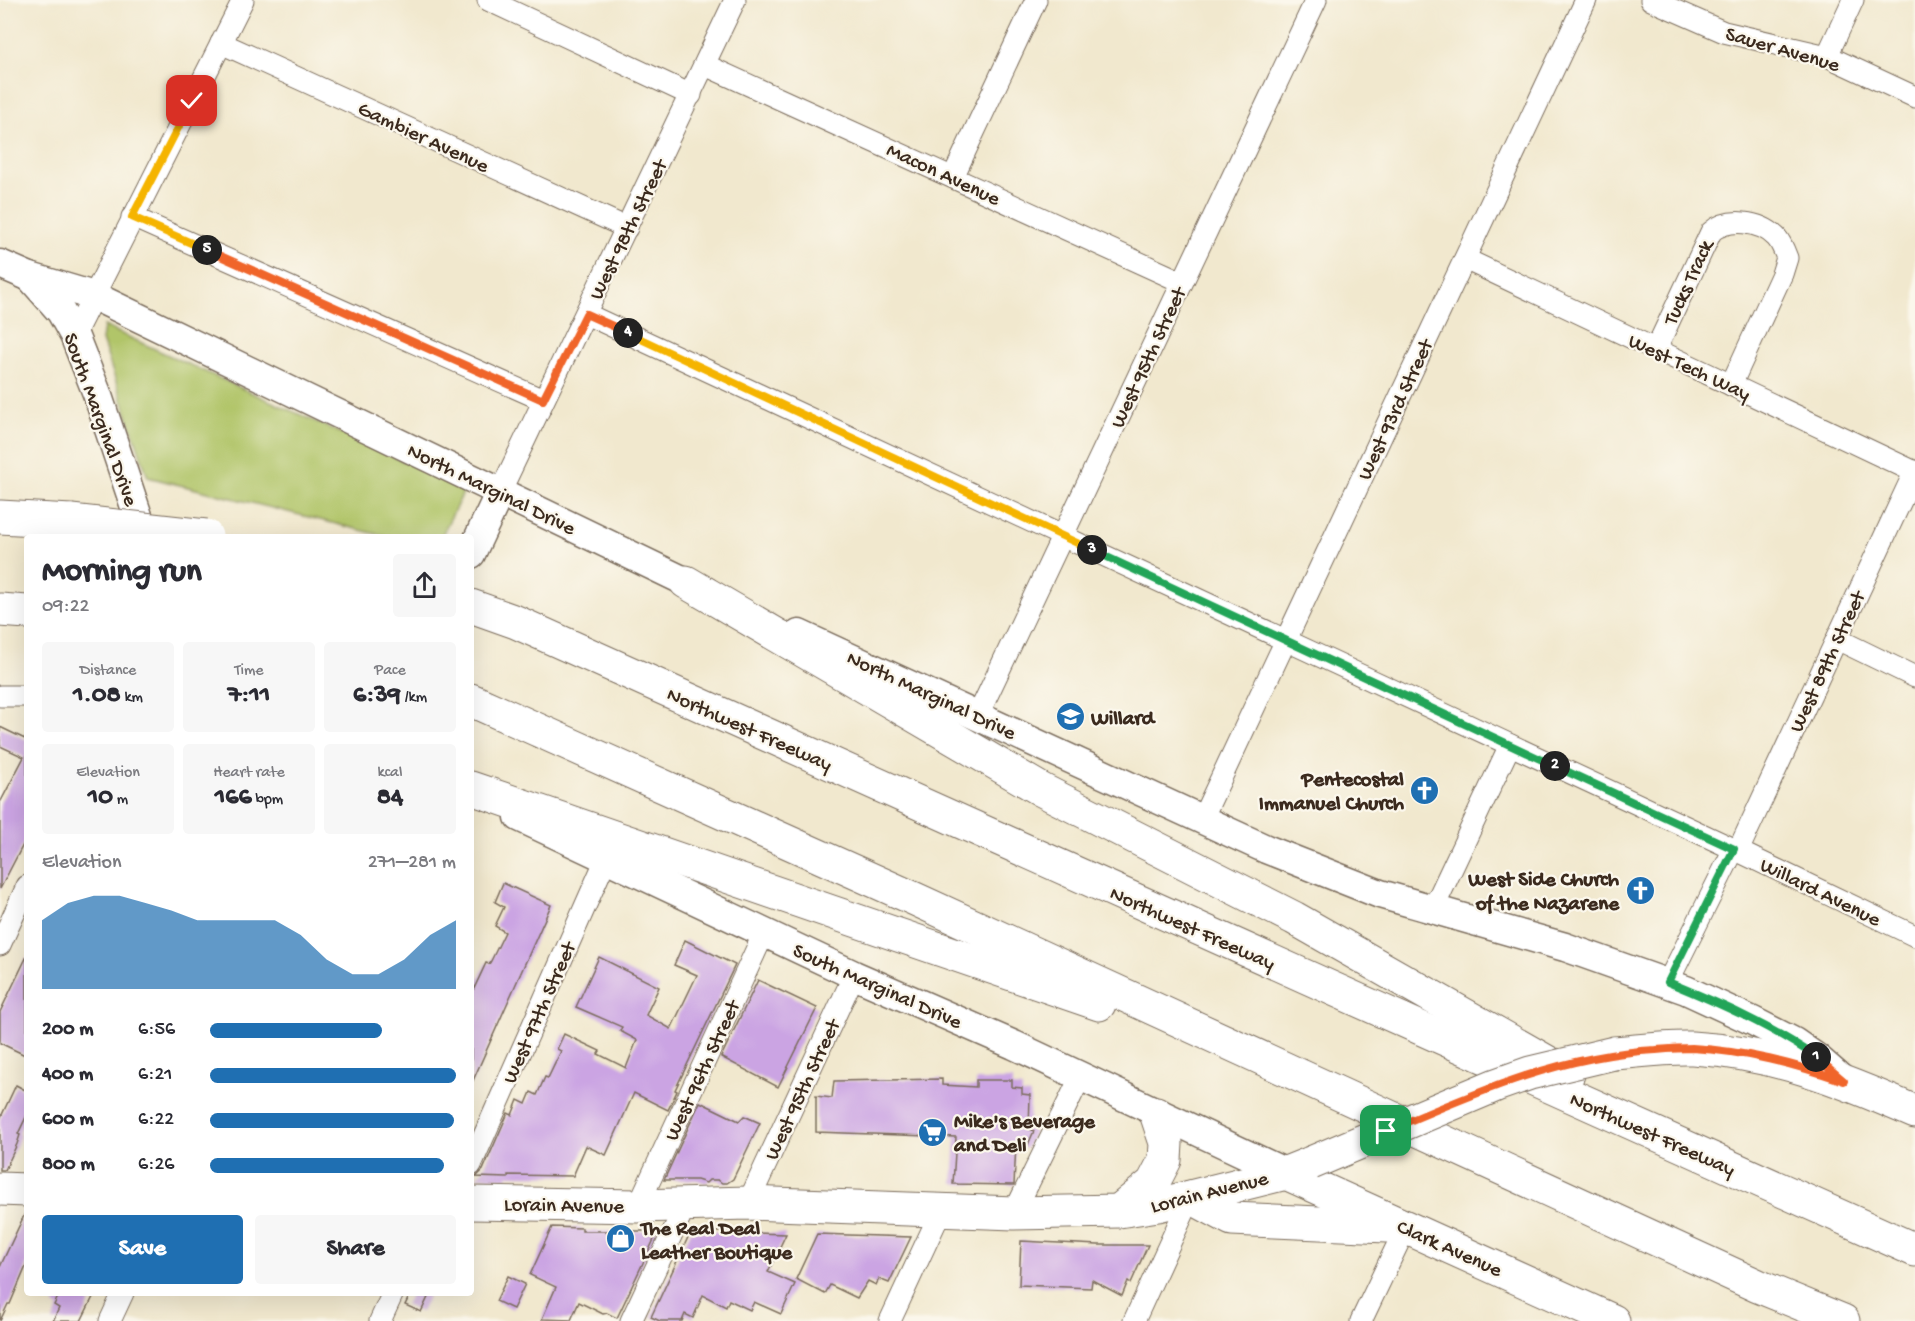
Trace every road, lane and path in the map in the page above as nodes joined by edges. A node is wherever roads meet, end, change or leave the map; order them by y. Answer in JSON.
{"nodes":[{"id":1,"x":243,"y":0,"type":"edge"},
{"id":2,"x":488,"y":0,"type":"edge"},
{"id":3,"x":735,"y":0,"type":"edge"},
{"id":4,"x":1036,"y":0,"type":"edge"},
{"id":5,"x":1316,"y":0,"type":"edge"},
{"id":6,"x":1586,"y":0,"type":"edge"},
{"id":7,"x":1651,"y":0,"type":"edge"},
{"id":8,"x":1853,"y":0,"type":"edge"},
{"id":9,"x":221,"y":43,"type":"junction"},
{"id":10,"x":1827,"y":56,"type":"junction"},
{"id":11,"x":705,"y":65,"type":"junction"},
{"id":12,"x":691,"y":94,"type":"junction"},
{"id":13,"x":1915,"y":97,"type":"edge"},
{"id":14,"x":953,"y":177,"type":"junction"},
{"id":15,"x":132,"y":217,"type":"junction"},
{"id":16,"x":627,"y":228,"type":"junction"},
{"id":17,"x":1465,"y":259,"type":"junction"},
{"id":18,"x":0,"y":264,"type":"edge"},
{"id":19,"x":30,"y":277,"type":"junction"},
{"id":20,"x":1182,"y":282,"type":"junction"},
{"id":21,"x":94,"y":296,"type":"junction"},
{"id":22,"x":586,"y":314,"type":"junction"},
{"id":23,"x":74,"y":335,"type":"junction"},
{"id":24,"x":1656,"y":350,"type":"junction"},
{"id":25,"x":1731,"y":385,"type":"junction"},
{"id":26,"x":543,"y":400,"type":"junction"},
{"id":27,"x":1915,"y":472,"type":"edge"},
{"id":28,"x":500,"y":492,"type":"junction"},
{"id":29,"x":0,"y":517,"type":"edge"},
{"id":30,"x":144,"y":534,"type":"edge"},
{"id":31,"x":182,"y":534,"type":"edge"},
{"id":32,"x":1062,"y":536,"type":"junction"},
{"id":33,"x":474,"y":548,"type":"edge"},
{"id":34,"x":686,"y":582,"type":"junction"},
{"id":35,"x":474,"y":607,"type":"edge"},
{"id":36,"x":0,"y":610,"type":"edge"},
{"id":37,"x":24,"y":612,"type":"edge"},
{"id":38,"x":1837,"y":639,"type":"junction"},
{"id":39,"x":1286,"y":640,"type":"junction"},
{"id":40,"x":1915,"y":677,"type":"edge"},
{"id":41,"x":0,"y":696,"type":"edge"},
{"id":42,"x":24,"y":696,"type":"edge"},
{"id":43,"x":474,"y":701,"type":"edge"},
{"id":44,"x":978,"y":715,"type":"junction"},
{"id":45,"x":1510,"y":744,"type":"junction"},
{"id":46,"x":474,"y":789,"type":"edge"},
{"id":47,"x":474,"y":795,"type":"edge"},
{"id":48,"x":1202,"y":819,"type":"junction"},
{"id":49,"x":1736,"y":850,"type":"junction"},
{"id":50,"x":606,"y":859,"type":"junction"},
{"id":51,"x":24,"y":893,"type":"edge"},
{"id":52,"x":1433,"y":909,"type":"junction"},
{"id":53,"x":764,"y":933,"type":"junction"},
{"id":54,"x":1915,"y":936,"type":"edge"},
{"id":55,"x":0,"y":945,"type":"edge"},
{"id":56,"x":854,"y":975,"type":"junction"},
{"id":57,"x":1668,"y":982,"type":"junction"},
{"id":58,"x":1273,"y":1064,"type":"junction"},
{"id":59,"x":1081,"y":1076,"type":"junction"},
{"id":60,"x":1844,"y":1081,"type":"junction"},
{"id":61,"x":1915,"y":1112,"type":"edge"},
{"id":62,"x":1156,"y":1113,"type":"junction"},
{"id":63,"x":474,"y":1158,"type":"edge"},
{"id":64,"x":1298,"y":1168,"type":"junction"},
{"id":65,"x":1733,"y":1169,"type":"junction"},
{"id":66,"x":0,"y":1189,"type":"edge"},
{"id":67,"x":24,"y":1190,"type":"edge"},
{"id":68,"x":1191,"y":1197,"type":"junction"},
{"id":69,"x":474,"y":1203,"type":"edge"},
{"id":70,"x":748,"y":1203,"type":"junction"},
{"id":71,"x":686,"y":1204,"type":"junction"},
{"id":72,"x":638,"y":1206,"type":"junction"},
{"id":73,"x":941,"y":1211,"type":"junction"},
{"id":74,"x":1119,"y":1211,"type":"junction"},
{"id":75,"x":1014,"y":1213,"type":"junction"},
{"id":76,"x":1406,"y":1227,"type":"junction"},
{"id":77,"x":1915,"y":1250,"type":"edge"},
{"id":78,"x":122,"y":1296,"type":"edge"},
{"id":79,"x":392,"y":1296,"type":"edge"},
{"id":80,"x":1600,"y":1318,"type":"edge"},
{"id":81,"x":110,"y":1321,"type":"edge"},
{"id":82,"x":380,"y":1321,"type":"edge"},
{"id":83,"x":631,"y":1321,"type":"edge"},
{"id":84,"x":890,"y":1321,"type":"edge"},
{"id":85,"x":1134,"y":1321,"type":"edge"},
{"id":86,"x":1361,"y":1321,"type":"edge"},
{"id":87,"x":1843,"y":1321,"type":"edge"}],
"edges":[{"from":1,"to":9,"type":"street"},
{"from":2,"to":12,"type":"street"},
{"from":3,"to":11,"type":"street","name":"West 98th Street"},
{"from":4,"to":14,"type":"street"},
{"from":5,"to":20,"type":"street","name":"West 95th Street"},
{"from":6,"to":17,"type":"street","name":"West 93rd Street"},
{"from":7,"to":10,"type":"street","name":"Sauer Avenue"},
{"from":8,"to":10,"type":"street"},
{"from":9,"to":15,"type":"street"},
{"from":9,"to":16,"type":"street","name":"Gambier Avenue"},
{"from":10,"to":13,"type":"street","name":"Sauer Avenue"},
{"from":11,"to":12,"type":"street","name":"West 98th Street"},
{"from":11,"to":14,"type":"street","name":"Macon Avenue"},
{"from":12,"to":16,"type":"street","name":"West 98th Street"},
{"from":14,"to":20,"type":"street","name":"Macon Avenue"},
{"from":15,"to":21,"type":"street"},
{"from":15,"to":26,"type":"street"},
{"from":16,"to":22,"type":"street","name":"West 98th Street"},
{"from":17,"to":24,"type":"street","name":"West Tech Way"},
{"from":17,"to":39,"type":"street","name":"West 93rd Street"},
{"from":18,"to":19,"type":"street","name":"North Marginal Drive"},
{"from":19,"to":21,"type":"street","name":"North Marginal Drive"},
{"from":19,"to":23,"type":"street","name":"South Marginal Drive"},
{"from":20,"to":32,"type":"street","name":"West 95th Street"},
{"from":21,"to":23,"type":"street"},
{"from":21,"to":28,"type":"street","name":"North Marginal Drive"},
{"from":22,"to":26,"type":"street","name":"West 98th Street"},
{"from":22,"to":32,"type":"street","name":"Willard Avenue"},
{"from":23,"to":30,"type":"street","name":"South Marginal Drive"},
{"from":24,"to":25,"type":"street","name":"West Tech Way"},
{"from":24,"to":25,"type":"street","name":"Tucks Track"},
{"from":25,"to":27,"type":"street","name":"West Tech Way"},
{"from":26,"to":28,"type":"street","name":"West 98th Street"},
{"from":27,"to":38,"type":"street","name":"West 89th Street"},
{"from":28,"to":33,"type":"street","name":"West 98th Street"},
{"from":28,"to":34,"type":"street","name":"North Marginal Drive"},
{"from":29,"to":31,"type":"main road","bridge":true},
{"from":32,"to":39,"type":"street","name":"Willard Avenue"},
{"from":32,"to":44,"type":"street","name":"West 95th Street"},
{"from":34,"to":44,"type":"street","name":"North Marginal Drive"},
{"from":34,"to":65,"type":"main road"},
{"from":35,"to":65,"type":"main road","name":"Northwest Freeway"},
{"from":36,"to":37,"type":"main road"},
{"from":38,"to":40,"type":"street"},
{"from":38,"to":49,"type":"street","name":"West 89th Street"},
{"from":39,"to":45,"type":"street","name":"Willard Avenue"},
{"from":39,"to":48,"type":"street","name":"West 93rd Street"},
{"from":41,"to":42,"type":"street"},
{"from":43,"to":58,"type":"main road"},
{"from":44,"to":48,"type":"street","name":"North Marginal Drive"},
{"from":45,"to":49,"type":"street","name":"Willard Avenue"},
{"from":45,"to":52,"type":"street"},
{"from":46,"to":58,"type":"main road"},
{"from":47,"to":50,"type":"street","name":"South Marginal Drive"},
{"from":48,"to":52,"type":"street","name":"North Marginal Drive"},
{"from":49,"to":54,"type":"street","name":"Willard Avenue"},
{"from":49,"to":57,"type":"street","name":"West 89th Street"},
{"from":50,"to":53,"type":"street","name":"South Marginal Drive"},
{"from":50,"to":63,"type":"street","name":"West 97th Street"},
{"from":51,"to":55,"type":"street"},
{"from":52,"to":57,"type":"street","name":"North Marginal Drive"},
{"from":53,"to":56,"type":"street","name":"South Marginal Drive"},
{"from":53,"to":72,"type":"street","name":"West 96th Street"},
{"from":56,"to":59,"type":"street","name":"South Marginal Drive"},
{"from":56,"to":70,"type":"street","name":"West 95th Street"},
{"from":57,"to":60,"type":"street","name":"North Marginal Drive"},
{"from":58,"to":87,"type":"main road"},
{"from":59,"to":62,"type":"street","name":"South Marginal Drive"},
{"from":59,"to":75,"type":"street"},
{"from":60,"to":61,"type":"main road","name":"Lorain Avenue"},
{"from":60,"to":64,"type":"main road","name":"Lorain Avenue","bridge":true},
{"from":62,"to":64,"type":"street","name":"South Marginal Drive"},
{"from":62,"to":74,"type":"main road"},
{"from":64,"to":68,"type":"main road","name":"Lorain Avenue"},
{"from":64,"to":76,"type":"main road","name":"Clark Avenue"},
{"from":65,"to":77,"type":"main road","name":"Northwest Freeway"},
{"from":66,"to":67,"type":"main road"},
{"from":68,"to":74,"type":"main road","name":"Lorain Avenue"},
{"from":68,"to":76,"type":"main road"},
{"from":68,"to":85,"type":"street"},
{"from":69,"to":72,"type":"main road","name":"Lorain Avenue"},
{"from":70,"to":71,"type":"main road","name":"Lorain Avenue"},
{"from":70,"to":73,"type":"main road","name":"Lorain Avenue"},
{"from":71,"to":72,"type":"main road","name":"Lorain Avenue"},
{"from":71,"to":83,"type":"street"},
{"from":73,"to":75,"type":"main road","name":"Lorain Avenue"},
{"from":73,"to":84,"type":"street"},
{"from":74,"to":75,"type":"main road","name":"Lorain Avenue"},
{"from":76,"to":80,"type":"main road","name":"Clark Avenue"},
{"from":76,"to":86,"type":"street"},
{"from":78,"to":81,"type":"street"},
{"from":79,"to":82,"type":"street"}]}
